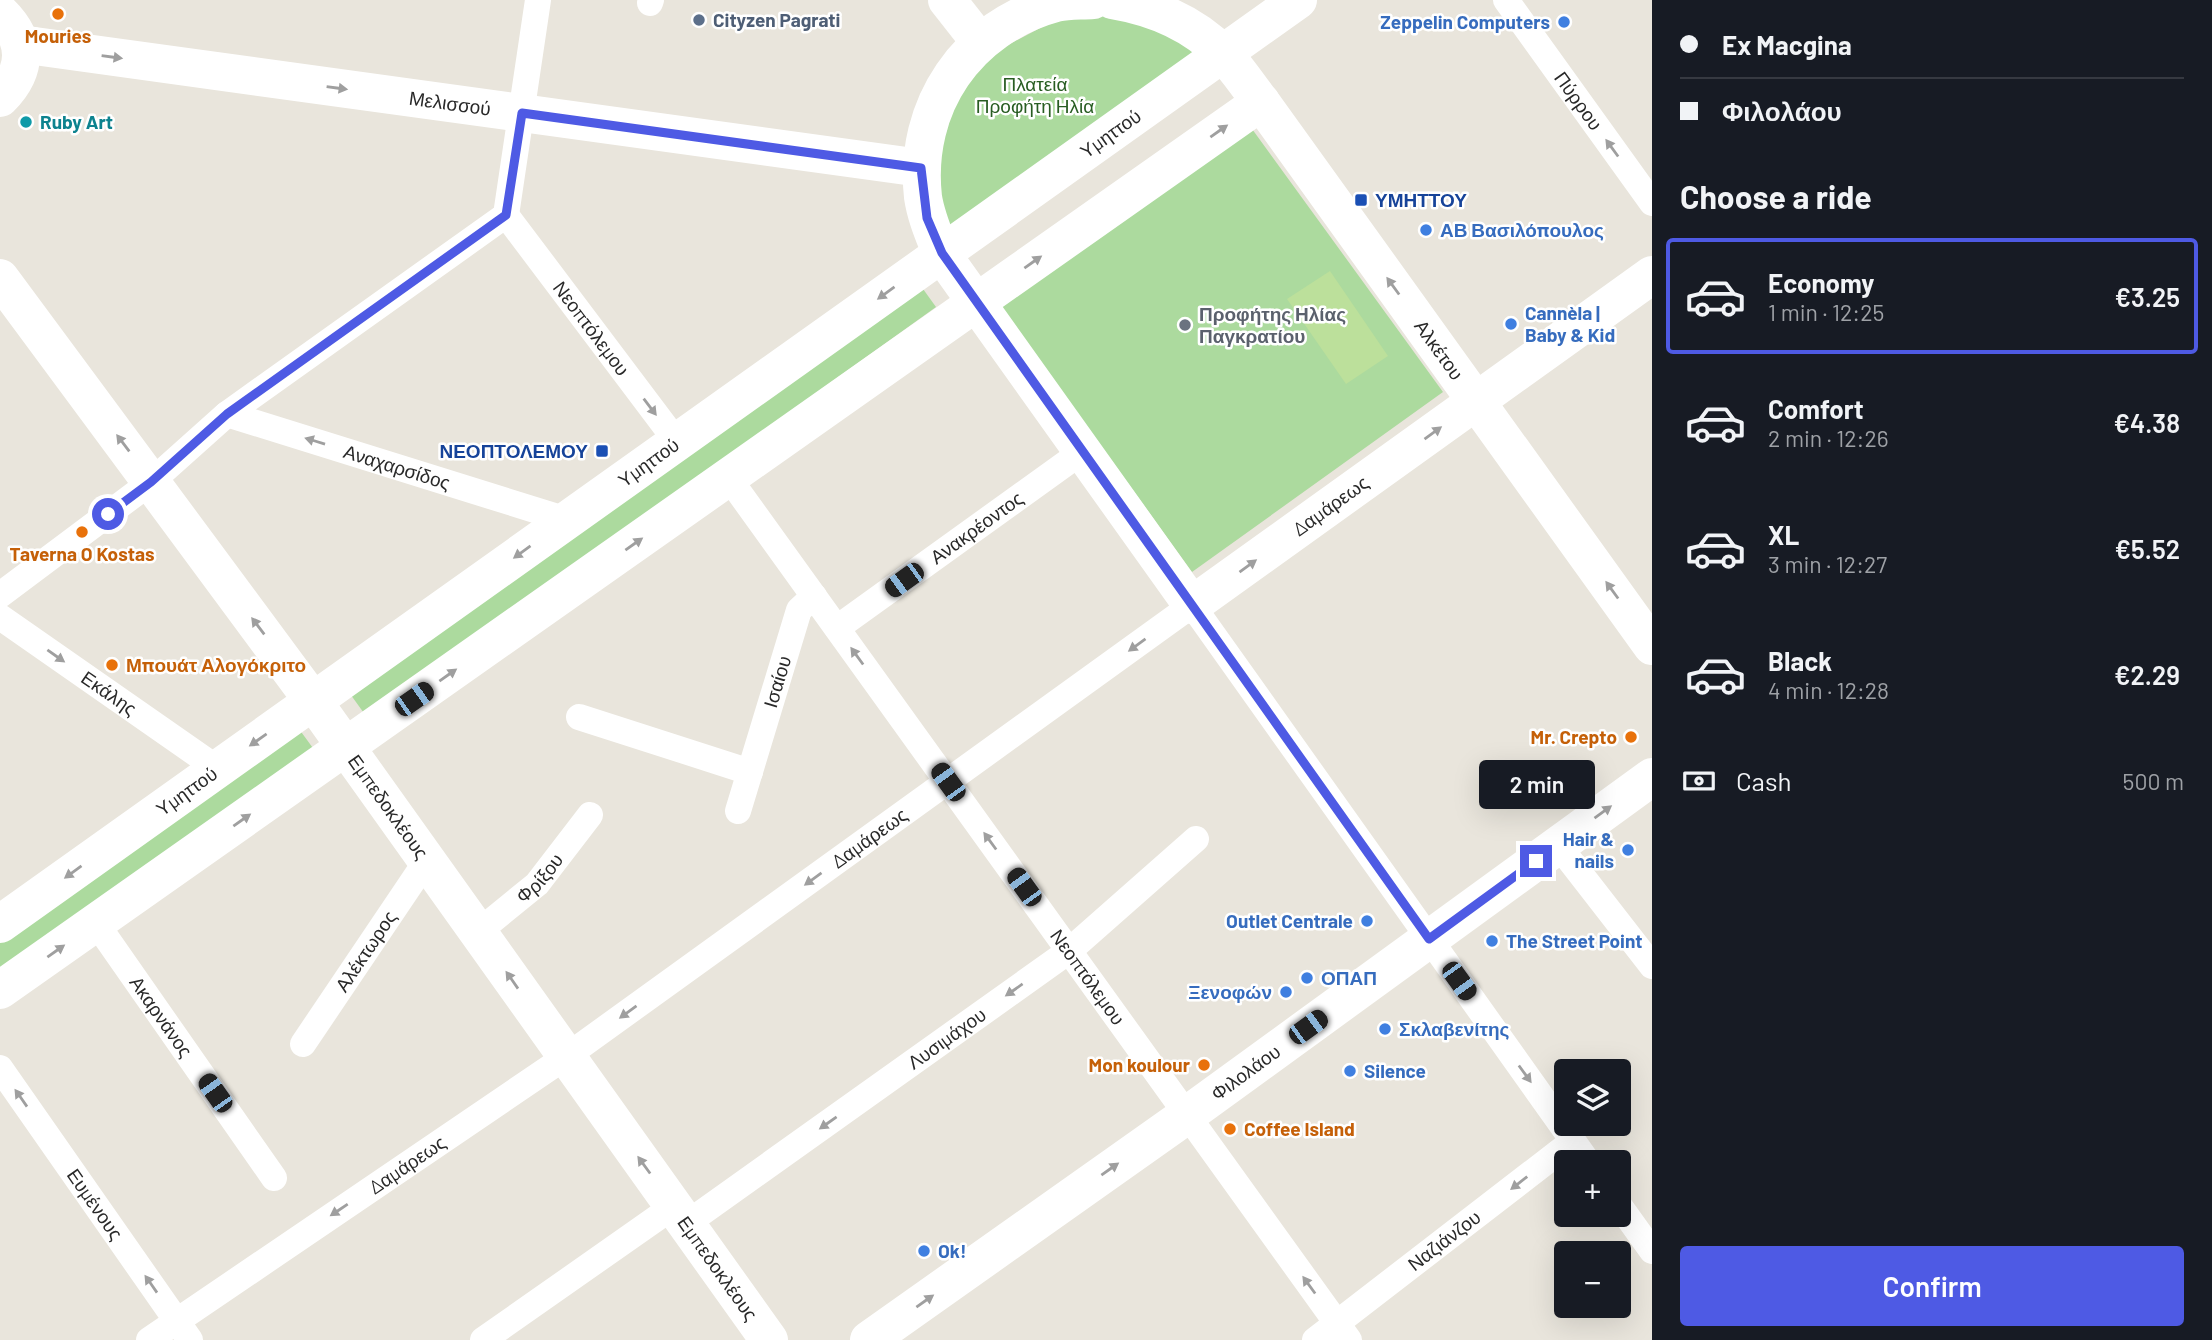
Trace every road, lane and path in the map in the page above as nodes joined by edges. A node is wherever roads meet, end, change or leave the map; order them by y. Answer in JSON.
{"nodes":[{"id":1,"x":16,"y":0,"type":"edge"},
{"id":2,"x":538,"y":0,"type":"edge"},
{"id":3,"x":947,"y":0,"type":"edge"},
{"id":4,"x":1093,"y":0,"type":"edge"},
{"id":5,"x":1112,"y":0,"type":"edge"},
{"id":6,"x":1298,"y":0,"type":"edge"},
{"id":7,"x":1506,"y":0,"type":"edge"},
{"id":8,"x":7,"y":23,"type":"edge"},
{"id":9,"x":980,"y":42,"type":"junction"},
{"id":10,"x":1223,"y":54,"type":"junction"},
{"id":11,"x":0,"y":97,"type":"edge"},
{"id":12,"x":1261,"y":102,"type":"junction"},
{"id":13,"x":522,"y":113,"type":"junction"},
{"id":14,"x":921,"y":168,"type":"junction"},
{"id":15,"x":1652,"y":203,"type":"edge"},
{"id":16,"x":506,"y":215,"type":"junction"},
{"id":17,"x":942,"y":253,"type":"junction"},
{"id":18,"x":1652,"y":275,"type":"edge"},
{"id":19,"x":0,"y":278,"type":"edge"},
{"id":20,"x":977,"y":302,"type":"junction"},
{"id":21,"x":1476,"y":401,"type":"junction"},
{"id":22,"x":227,"y":414,"type":"junction"},
{"id":23,"x":677,"y":442,"type":"junction"},
{"id":24,"x":1083,"y":452,"type":"junction"},
{"id":25,"x":728,"y":477,"type":"junction"},
{"id":26,"x":151,"y":482,"type":"junction"},
{"id":27,"x":567,"y":520,"type":"junction"},
{"id":28,"x":0,"y":595,"type":"edge"},
{"id":29,"x":814,"y":596,"type":"junction"},
{"id":30,"x":1192,"y":606,"type":"junction"},
{"id":31,"x":0,"y":617,"type":"edge"},
{"id":32,"x":837,"y":628,"type":"junction"},
{"id":33,"x":1652,"y":646,"type":"edge"},
{"id":34,"x":313,"y":701,"type":"junction"},
{"id":35,"x":579,"y":717,"type":"dead end"},
{"id":36,"x":346,"y":746,"type":"junction"},
{"id":37,"x":218,"y":769,"type":"junction"},
{"id":38,"x":750,"y":772,"type":"junction"},
{"id":39,"x":1652,"y":776,"type":"edge"},
{"id":40,"x":948,"y":782,"type":"junction"},
{"id":41,"x":738,"y":811,"type":"dead end"},
{"id":42,"x":590,"y":815,"type":"dead end"},
{"id":43,"x":1196,"y":839,"type":"dead end"},
{"id":44,"x":1558,"y":845,"type":"junction"},
{"id":45,"x":427,"y":860,"type":"junction"},
{"id":46,"x":96,"y":923,"type":"junction"},
{"id":47,"x":0,"y":924,"type":"edge"},
{"id":48,"x":478,"y":932,"type":"junction"},
{"id":49,"x":1429,"y":939,"type":"junction"},
{"id":50,"x":1069,"y":951,"type":"junction"},
{"id":51,"x":1652,"y":966,"type":"edge"},
{"id":52,"x":0,"y":990,"type":"edge"},
{"id":53,"x":303,"y":1044,"type":"dead end"},
{"id":54,"x":567,"y":1056,"type":"junction"},
{"id":55,"x":0,"y":1068,"type":"edge"},
{"id":56,"x":1187,"y":1115,"type":"junction"},
{"id":57,"x":1580,"y":1150,"type":"edge"},
{"id":58,"x":1554,"y":1171,"type":"edge"},
{"id":59,"x":274,"y":1178,"type":"dead end"},
{"id":60,"x":680,"y":1215,"type":"junction"},
{"id":61,"x":1631,"y":1222,"type":"edge"},
{"id":62,"x":1652,"y":1251,"type":"edge"},
{"id":63,"x":183,"y":1330,"type":"edge"},
{"id":64,"x":1343,"y":1331,"type":"edge"},
{"id":65,"x":149,"y":1340,"type":"edge"},
{"id":66,"x":483,"y":1340,"type":"edge"},
{"id":67,"x":769,"y":1340,"type":"edge"},
{"id":68,"x":869,"y":1340,"type":"edge"},
{"id":69,"x":1315,"y":1340,"type":"edge"}],
"edges":[{"from":1,"to":8,"type":"street"},
{"from":2,"to":13,"type":"street"},
{"from":3,"to":9,"type":"main road"},
{"from":4,"to":9,"type":"main road"},
{"from":5,"to":10,"type":"main road"},
{"from":6,"to":10,"type":"main road","name":"Υμηττού"},
{"from":15,"to":7,"type":"street","name":"Πύρρου","one_way":true},
{"from":8,"to":11,"type":"main road"},
{"from":8,"to":13,"type":"main road","name":"Μελισσού","one_way":true},
{"from":9,"to":14,"type":"main road"},
{"from":10,"to":12,"type":"main road","name":"Αλκέτου"},
{"from":10,"to":17,"type":"main road","name":"Υμηττού"},
{"from":20,"to":12,"type":"main road","one_way":true},
{"from":21,"to":12,"type":"main road","name":"Αλκέτου","one_way":true},
{"from":13,"to":14,"type":"main road","name":"Μελισσού"},
{"from":13,"to":16,"type":"street"},
{"from":14,"to":17,"type":"main road"},
{"from":16,"to":22,"type":"street"},
{"from":16,"to":23,"type":"street","name":"Νεοπτόλεμου","one_way":true},
{"from":17,"to":20,"type":"main road"},
{"from":17,"to":23,"type":"main road","name":"Υμηττού","one_way":true},
{"from":18,"to":21,"type":"main road","name":"Δαμάρεως"},
{"from":26,"to":19,"type":"main road","name":"Εμπεδοκλέους","one_way":true},
{"from":20,"to":24,"type":"main road"},
{"from":20,"to":25,"type":"main road"},
{"from":30,"to":21,"type":"main road","name":"Δαμάρεως","one_way":true},
{"from":33,"to":21,"type":"main road","name":"Αλκέτου","one_way":true},
{"from":22,"to":26,"type":"street"},
{"from":27,"to":22,"type":"street","name":"Αναχαρσίδος","one_way":true},
{"from":23,"to":27,"type":"main road","name":"Υμηττού"},
{"from":24,"to":30,"type":"main road"},
{"from":24,"to":32,"type":"street","name":"Ανακρέοντος"},
{"from":25,"to":29,"type":"street","name":"Νεοπτόλεμου"},
{"from":36,"to":25,"type":"main road","one_way":true},
{"from":26,"to":28,"type":"street"},
{"from":34,"to":26,"type":"main road","name":"Εμπεδοκλέους","one_way":true},
{"from":27,"to":34,"type":"main road","name":"Υμηττού","one_way":true},
{"from":29,"to":32,"type":"street","name":"Νεοπτόλεμου"},
{"from":29,"to":38,"type":"street","name":"Ισαίου"},
{"from":30,"to":40,"type":"street","name":"Δαμάρεως","one_way":true},
{"from":30,"to":49,"type":"street"},
{"from":31,"to":37,"type":"street","name":"Εκάλης","one_way":true},
{"from":40,"to":32,"type":"street","name":"Νεοπτόλεμου","one_way":true},
{"from":34,"to":36,"type":"main road","name":"Εμπεδοκλέους"},
{"from":34,"to":37,"type":"main road","name":"Υμηττού","one_way":true},
{"from":35,"to":38,"type":"street"},
{"from":36,"to":45,"type":"main road","name":"Εμπεδοκλέους"},
{"from":46,"to":36,"type":"main road","one_way":true},
{"from":37,"to":47,"type":"main road","name":"Υμηττού","one_way":true},
{"from":38,"to":41,"type":"street","name":"Ισαίου"},
{"from":44,"to":39,"type":"main road","name":"Φιλολάου","one_way":true},
{"from":50,"to":40,"type":"street","name":"Νεοπτόλεμου","one_way":true},
{"from":40,"to":54,"type":"street","name":"Δαμάρεως","one_way":true},
{"from":42,"to":48,"type":"street","name":"Φρίξου"},
{"from":43,"to":50,"type":"street","name":"Λυσιμάχου"},
{"from":44,"to":49,"type":"main road","name":"Φιλολάου"},
{"from":44,"to":51,"type":"street"},
{"from":45,"to":48,"type":"main road","name":"Εμπεδοκλέους"},
{"from":45,"to":53,"type":"street","name":"Αλέκτωρος"},
{"from":52,"to":46,"type":"main road","one_way":true},
{"from":46,"to":59,"type":"street","name":"Ακαρνάνος"},
{"from":54,"to":48,"type":"main road","name":"Εμπεδοκλέους","one_way":true},
{"from":49,"to":56,"type":"main road","name":"Φιλολάου"},
{"from":49,"to":57,"type":"street","one_way":true},
{"from":50,"to":56,"type":"street","name":"Νεοπτόλεμου"},
{"from":50,"to":60,"type":"street","name":"Λυσιμάχου","one_way":true},
{"from":60,"to":54,"type":"main road","name":"Εμπεδοκλέους","one_way":true},
{"from":54,"to":63,"type":"street","name":"Δαμάρεως","one_way":true},
{"from":63,"to":55,"type":"street","name":"Ευμένους","one_way":true},
{"from":64,"to":56,"type":"street","name":"Νεοπτόλεμου","one_way":true},
{"from":68,"to":56,"type":"main road","name":"Φιλολάου","one_way":true},
{"from":58,"to":64,"type":"street","name":"Ναζιάνζου","one_way":true},
{"from":60,"to":66,"type":"street","name":"Λυσιμάχου"},
{"from":60,"to":67,"type":"main road","name":"Εμπεδοκλέους"},
{"from":61,"to":62,"type":"street"},
{"from":63,"to":65,"type":"street","name":"Δαμάρεως"},
{"from":64,"to":69,"type":"street","name":"Ναζιάνζου"}]}
